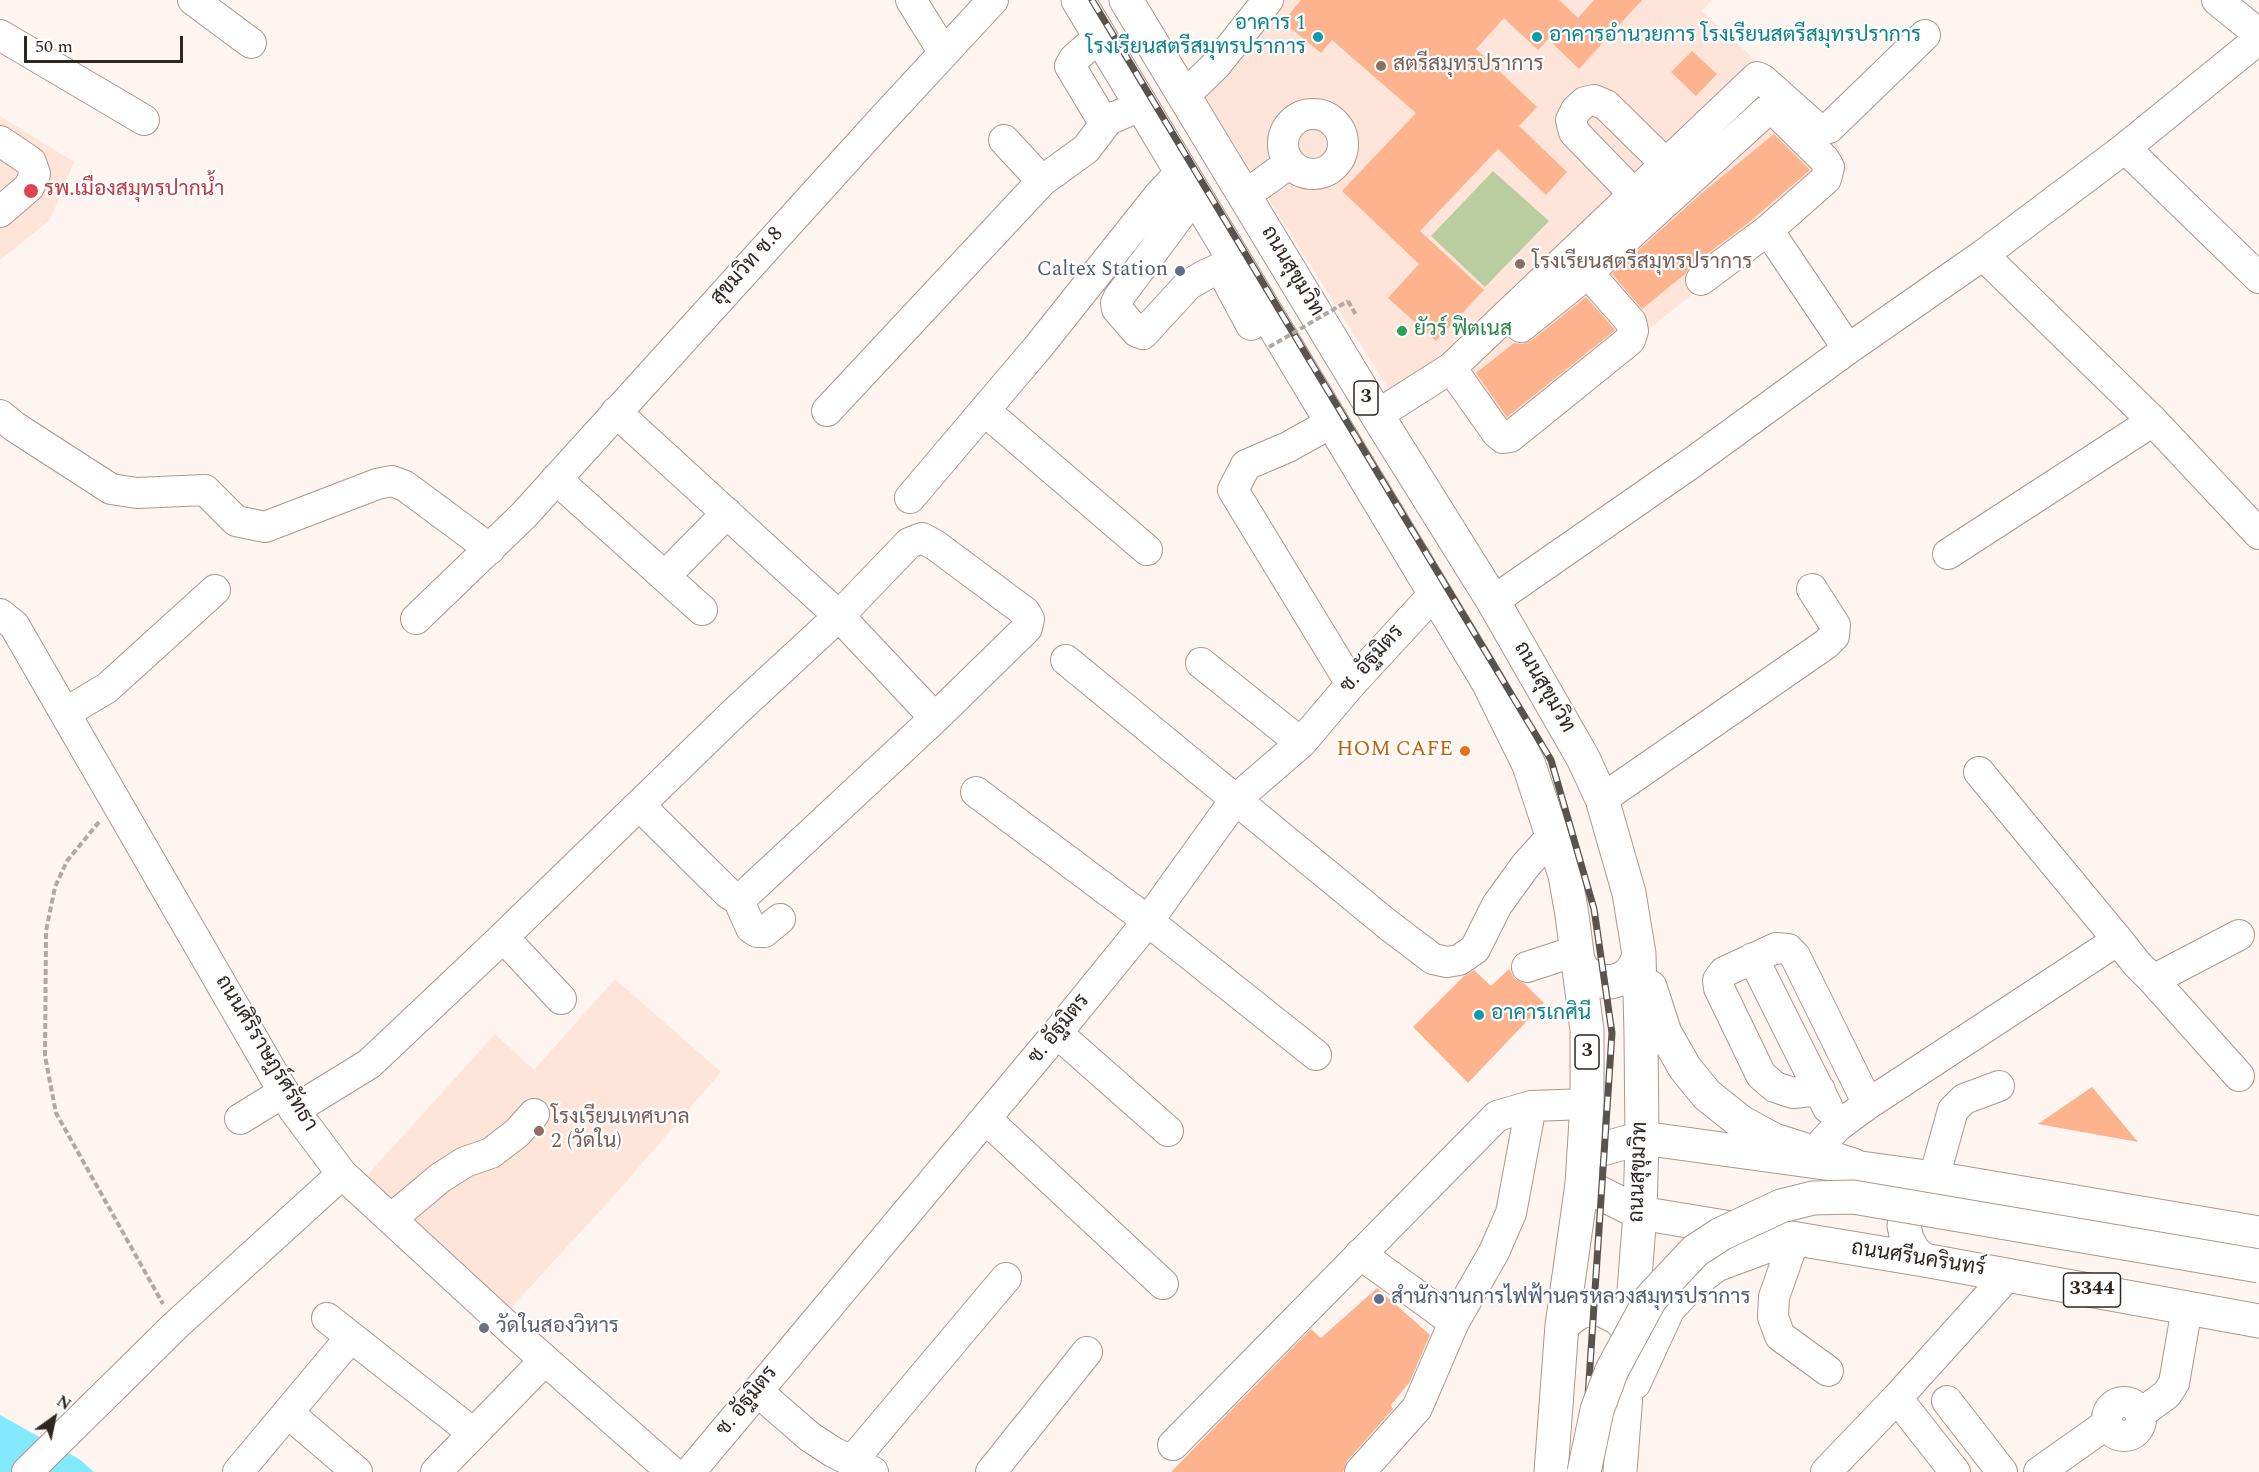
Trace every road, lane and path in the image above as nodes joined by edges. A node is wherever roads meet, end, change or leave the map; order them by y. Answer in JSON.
{"nodes":[{"id":1,"x":193,"y":0,"type":"edge"},
{"id":2,"x":911,"y":0,"type":"edge"},
{"id":3,"x":993,"y":0,"type":"edge"},
{"id":4,"x":1078,"y":0,"type":"edge"},
{"id":5,"x":1126,"y":0,"type":"edge"},
{"id":6,"x":1268,"y":0,"type":"edge"},
{"id":7,"x":2217,"y":0,"type":"edge"},
{"id":8,"x":0,"y":35,"type":"edge"},
{"id":9,"x":1100,"y":36,"type":"junction"},
{"id":10,"x":1924,"y":36,"type":"dead end"},
{"id":11,"x":2259,"y":36,"type":"edge"},
{"id":12,"x":251,"y":43,"type":"dead end"},
{"id":13,"x":944,"y":53,"type":"junction"},
{"id":14,"x":1184,"y":96,"type":"junction"},
{"id":15,"x":1142,"y":105,"type":"junction"},
{"id":16,"x":144,"y":120,"type":"dead end"},
{"id":17,"x":1108,"y":120,"type":"junction"},
{"id":18,"x":1004,"y":140,"type":"dead end"},
{"id":19,"x":0,"y":141,"type":"edge"},
{"id":20,"x":2126,"y":148,"type":"junction"},
{"id":21,"x":1290,"y":163,"type":"dead end"},
{"id":22,"x":1666,"y":165,"type":"junction"},
{"id":23,"x":1042,"y":181,"type":"junction"},
{"id":24,"x":1188,"y":183,"type":"junction"},
{"id":25,"x":1634,"y":194,"type":"junction"},
{"id":26,"x":1244,"y":196,"type":"junction"},
{"id":27,"x":2,"y":209,"type":"edge"},
{"id":28,"x":1768,"y":230,"type":"junction"},
{"id":29,"x":1983,"y":255,"type":"junction"},
{"id":30,"x":1227,"y":265,"type":"junction"},
{"id":31,"x":1588,"y":273,"type":"junction"},
{"id":32,"x":2259,"y":278,"type":"edge"},
{"id":33,"x":1701,"y":280,"type":"dead end"},
{"id":34,"x":1356,"y":315,"type":"dead end"},
{"id":35,"x":1260,"y":336,"type":"joint"},
{"id":36,"x":1848,"y":349,"type":"junction"},
{"id":37,"x":1455,"y":373,"type":"junction"},
{"id":38,"x":827,"y":411,"type":"dead end"},
{"id":39,"x":985,"y":411,"type":"junction"},
{"id":40,"x":616,"y":412,"type":"junction"},
{"id":41,"x":0,"y":415,"type":"edge"},
{"id":42,"x":1377,"y":415,"type":"junction"},
{"id":43,"x":2153,"y":421,"type":"junction"},
{"id":44,"x":1331,"y":423,"type":"junction"},
{"id":45,"x":556,"y":479,"type":"junction"},
{"id":46,"x":910,"y":498,"type":"dead end"},
{"id":47,"x":726,"y":513,"type":"junction"},
{"id":48,"x":2259,"y":534,"type":"edge"},
{"id":49,"x":490,"y":549,"type":"junction"},
{"id":50,"x":1148,"y":550,"type":"dead end"},
{"id":51,"x":1948,"y":554,"type":"dead end"},
{"id":52,"x":665,"y":576,"type":"junction"},
{"id":53,"x":1812,"y":589,"type":"dead end"},
{"id":54,"x":215,"y":590,"type":"dead end"},
{"id":55,"x":1434,"y":594,"type":"junction"},
{"id":56,"x":1493,"y":601,"type":"junction"},
{"id":57,"x":702,"y":610,"type":"dead end"},
{"id":58,"x":0,"y":614,"type":"edge"},
{"id":59,"x":839,"y":616,"type":"junction"},
{"id":60,"x":416,"y":619,"type":"dead end"},
{"id":61,"x":1066,"y":660,"type":"dead end"},
{"id":62,"x":1201,"y":663,"type":"dead end"},
{"id":63,"x":1351,"y":684,"type":"junction"},
{"id":64,"x":65,"y":714,"type":"junction"},
{"id":65,"x":935,"y":718,"type":"junction"},
{"id":66,"x":1301,"y":743,"type":"junction"},
{"id":67,"x":1979,"y":772,"type":"dead end"},
{"id":68,"x":976,"y":792,"type":"dead end"},
{"id":69,"x":1602,"y":799,"type":"junction"},
{"id":70,"x":1235,"y":800,"type":"junction"},
{"id":71,"x":116,"y":802,"type":"junction"},
{"id":72,"x":639,"y":805,"type":"junction"},
{"id":73,"x":1552,"y":836,"type":"junction"},
{"id":74,"x":738,"y":899,"type":"junction"},
{"id":75,"x":780,"y":920,"type":"dead end"},
{"id":76,"x":1148,"y":921,"type":"junction"},
{"id":77,"x":2239,"y":935,"type":"dead end"},
{"id":78,"x":503,"y":937,"type":"junction"},
{"id":79,"x":2118,"y":940,"type":"junction"},
{"id":80,"x":1576,"y":951,"type":"junction"},
{"id":81,"x":1639,"y":954,"type":"junction"},
{"id":82,"x":1753,"y":958,"type":"junction"},
{"id":83,"x":1527,"y":967,"type":"dead end"},
{"id":84,"x":2153,"y":980,"type":"junction"},
{"id":85,"x":561,"y":999,"type":"dead end"},
{"id":86,"x":1057,"y":1033,"type":"junction"},
{"id":87,"x":1316,"y":1055,"type":"dead end"},
{"id":88,"x":2239,"y":1076,"type":"dead end"},
{"id":89,"x":1999,"y":1086,"type":"dead end"},
{"id":90,"x":1820,"y":1090,"type":"junction"},
{"id":91,"x":289,"y":1101,"type":"junction"},
{"id":92,"x":1587,"y":1104,"type":"junction"},
{"id":93,"x":1868,"y":1104,"type":"junction"},
{"id":94,"x":1531,"y":1106,"type":"junction"},
{"id":95,"x":534,"y":1113,"type":"dead end"},
{"id":96,"x":240,"y":1119,"type":"dead end"},
{"id":97,"x":986,"y":1119,"type":"junction"},
{"id":98,"x":1838,"y":1126,"type":"junction"},
{"id":99,"x":1168,"y":1131,"type":"dead end"},
{"id":100,"x":1642,"y":1138,"type":"junction"},
{"id":101,"x":1814,"y":1152,"type":"junction"},
{"id":102,"x":1853,"y":1165,"type":"junction"},
{"id":103,"x":1583,"y":1169,"type":"junction"},
{"id":104,"x":342,"y":1174,"type":"junction"},
{"id":105,"x":1943,"y":1179,"type":"junction"},
{"id":106,"x":1640,"y":1214,"type":"junction"},
{"id":107,"x":391,"y":1219,"type":"junction"},
{"id":108,"x":2259,"y":1233,"type":"edge"},
{"id":109,"x":1790,"y":1239,"type":"junction"},
{"id":110,"x":1360,"y":1254,"type":"junction"},
{"id":111,"x":1924,"y":1260,"type":"junction"},
{"id":112,"x":2259,"y":1266,"type":"edge"},
{"id":113,"x":2008,"y":1275,"type":"junction"},
{"id":114,"x":1006,"y":1278,"type":"dead end"},
{"id":115,"x":1163,"y":1284,"type":"dead end"},
{"id":116,"x":2187,"y":1308,"type":"junction"},
{"id":117,"x":327,"y":1318,"type":"dead end"},
{"id":118,"x":2259,"y":1321,"type":"edge"},
{"id":119,"x":1454,"y":1322,"type":"junction"},
{"id":120,"x":1562,"y":1325,"type":"junction"},
{"id":121,"x":175,"y":1326,"type":"junction"},
{"id":122,"x":1630,"y":1331,"type":"junction"},
{"id":123,"x":351,"y":1337,"type":"junction"},
{"id":124,"x":1088,"y":1352,"type":"dead end"},
{"id":125,"x":544,"y":1360,"type":"junction"},
{"id":126,"x":1828,"y":1371,"type":"dead end"},
{"id":127,"x":757,"y":1391,"type":"junction"},
{"id":128,"x":1898,"y":1398,"type":"junction"},
{"id":129,"x":1625,"y":1401,"type":"junction"},
{"id":130,"x":1947,"y":1401,"type":"dead end"},
{"id":131,"x":288,"y":1413,"type":"junction"},
{"id":132,"x":473,"y":1433,"type":"junction"},
{"id":133,"x":1173,"y":1445,"type":"dead end"},
{"id":134,"x":862,"y":1467,"type":"edge"},
{"id":135,"x":27,"y":1472,"type":"edge"},
{"id":136,"x":238,"y":1472,"type":"edge"},
{"id":137,"x":357,"y":1472,"type":"edge"},
{"id":138,"x":436,"y":1472,"type":"edge"},
{"id":139,"x":672,"y":1472,"type":"edge"},
{"id":140,"x":690,"y":1472,"type":"edge"},
{"id":141,"x":991,"y":1472,"type":"edge"},
{"id":142,"x":1360,"y":1472,"type":"edge"},
{"id":143,"x":1551,"y":1472,"type":"edge"},
{"id":144,"x":1584,"y":1472,"type":"edge"},
{"id":145,"x":1620,"y":1472,"type":"edge"},
{"id":146,"x":1826,"y":1472,"type":"edge"},
{"id":147,"x":1954,"y":1472,"type":"edge"},
{"id":148,"x":2002,"y":1472,"type":"edge"},
{"id":149,"x":2039,"y":1472,"type":"edge"}],
"edges":[{"from":1,"to":12,"type":"street"},
{"from":2,"to":13,"type":"street"},
{"from":3,"to":13,"type":"street","name":"สุขมวิท ซ.8"},
{"from":4,"to":9,"type":"main road","name":"ถนนสุขุมวิท","number":"3"},
{"from":5,"to":14,"type":"main road","name":"ถนนสุขุมวิท","number":"3"},
{"from":6,"to":14,"type":"street"},
{"from":7,"to":11,"type":"street"},
{"from":8,"to":16,"type":"street"},
{"from":9,"to":15,"type":"main road","name":"ถนนสุขุมวิท","number":"3"},
{"from":9,"to":17,"type":"street"},
{"from":10,"to":22,"type":"street"},
{"from":11,"to":20,"type":"street"},
{"from":13,"to":40,"type":"street","name":"สุขมวิท ซ.8"},
{"from":14,"to":26,"type":"main road","name":"ถนนสุขุมวิท","number":"3"},
{"from":15,"to":17,"type":"street"},
{"from":15,"to":24,"type":"main road","name":"ถนนสุขุมวิท","number":"3"},
{"from":17,"to":23,"type":"street"},
{"from":18,"to":23,"type":"street"},
{"from":19,"to":27,"type":"street"},
{"from":20,"to":29,"type":"street"},
{"from":20,"to":32,"type":"street"},
{"from":21,"to":26,"type":"street"},
{"from":22,"to":25,"type":"street"},
{"from":22,"to":25,"type":"street"},
{"from":23,"to":38,"type":"street"},
{"from":24,"to":30,"type":"main road","name":"ถนนสุขุมวิท","number":"3"},
{"from":24,"to":30,"type":"street"},
{"from":24,"to":39,"type":"street"},
{"from":25,"to":37,"type":"street"},
{"from":26,"to":42,"type":"main road","name":"ถนนสุขุมวิท","number":"3"},
{"from":28,"to":31,"type":"street"},
{"from":28,"to":33,"type":"street"},
{"from":28,"to":36,"type":"street"},
{"from":29,"to":36,"type":"street"},
{"from":29,"to":43,"type":"street"},
{"from":30,"to":35,"type":"street"},
{"from":30,"to":44,"type":"main road","name":"ถนนสุขุมวิท","number":"3"},
{"from":31,"to":37,"type":"street"},
{"from":31,"to":37,"type":"street"},
{"from":34,"to":35,"type":"path","bridge":true},
{"from":36,"to":56,"type":"street"},
{"from":37,"to":42,"type":"street"},
{"from":39,"to":46,"type":"street"},
{"from":39,"to":50,"type":"street"},
{"from":40,"to":45,"type":"street","name":"สุขมวิท ซ.8"},
{"from":40,"to":47,"type":"street"},
{"from":41,"to":49,"type":"street"},
{"from":42,"to":56,"type":"main road","name":"ถนนสุขุมวิท","number":"3"},
{"from":43,"to":48,"type":"street"},
{"from":43,"to":51,"type":"street"},
{"from":44,"to":55,"type":"main road","name":"ถนนสุขุมวิท","number":"3"},
{"from":44,"to":63,"type":"street"},
{"from":45,"to":49,"type":"street","name":"สุขมวิท ซ.8"},
{"from":45,"to":52,"type":"street"},
{"from":47,"to":52,"type":"street"},
{"from":47,"to":59,"type":"street"},
{"from":49,"to":60,"type":"street","name":"สุขมวิท ซ.8"},
{"from":52,"to":57,"type":"street"},
{"from":53,"to":69,"type":"street"},
{"from":54,"to":64,"type":"street"},
{"from":55,"to":63,"type":"street","name":"ซ. อัฐมิตร"},
{"from":55,"to":73,"type":"main road","name":"ถนนสุขุมวิท","number":"3"},
{"from":56,"to":69,"type":"main road","name":"ถนนสุขุมวิท","number":"3"},
{"from":58,"to":64,"type":"street","name":"ถนนศิริราษฎร์ศรัทธา"},
{"from":59,"to":65,"type":"street"},
{"from":59,"to":65,"type":"street"},
{"from":59,"to":72,"type":"street"},
{"from":61,"to":70,"type":"street"},
{"from":62,"to":66,"type":"street"},
{"from":63,"to":66,"type":"street","name":"ซ. อัฐมิตร"},
{"from":64,"to":71,"type":"street","name":"ถนนศิริราษฎร์ศรัทธา"},
{"from":65,"to":74,"type":"street"},
{"from":66,"to":70,"type":"street","name":"ซ. อัฐมิตร"},
{"from":67,"to":79,"type":"street"},
{"from":68,"to":76,"type":"street"},
{"from":69,"to":81,"type":"main road","name":"ถนนสุขุมวิท","number":"3"},
{"from":70,"to":73,"type":"street"},
{"from":70,"to":76,"type":"street","name":"ซ. อัฐมิตร"},
{"from":71,"to":91,"type":"street","name":"ถนนศิริราษฎร์ศรัทธา"},
{"from":71,"to":121,"type":"path"},
{"from":72,"to":74,"type":"street"},
{"from":72,"to":78,"type":"street"},
{"from":73,"to":80,"type":"main road","name":"ถนนสุขุมวิท","number":"3"},
{"from":74,"to":75,"type":"street"},
{"from":76,"to":86,"type":"street","name":"ซ. อัฐมิตร"},
{"from":76,"to":87,"type":"street"},
{"from":77,"to":84,"type":"street"},
{"from":78,"to":85,"type":"street"},
{"from":78,"to":91,"type":"street"},
{"from":79,"to":84,"type":"street"},
{"from":79,"to":93,"type":"street"},
{"from":80,"to":81,"type":"main road"},
{"from":80,"to":83,"type":"street"},
{"from":80,"to":92,"type":"main road","name":"ถนนสุขุมวิท","number":"3"},
{"from":81,"to":100,"type":"main road","name":"ถนนสุขุมวิท","number":"3"},
{"from":81,"to":101,"type":"main road"},
{"from":82,"to":90,"type":"street"},
{"from":82,"to":90,"type":"street"},
{"from":82,"to":93,"type":"street"},
{"from":84,"to":88,"type":"street"},
{"from":86,"to":97,"type":"street","name":"ซ. อัฐมิตร"},
{"from":86,"to":99,"type":"street"},
{"from":89,"to":105,"type":"street"},
{"from":90,"to":98,"type":"street"},
{"from":91,"to":96,"type":"street"},
{"from":91,"to":104,"type":"street","name":"ถนนศิริราษฎร์ศรัทธา"},
{"from":92,"to":94,"type":"street"},
{"from":92,"to":103,"type":"main road","name":"ถนนสุขุมวิท","number":"3"},
{"from":93,"to":98,"type":"street"},
{"from":94,"to":110,"type":"street"},
{"from":94,"to":119,"type":"street"},
{"from":95,"to":107,"type":"street"},
{"from":97,"to":115,"type":"street"},
{"from":97,"to":127,"type":"street","name":"ซ. อัฐมิตร"},
{"from":98,"to":101,"type":"street"},
{"from":100,"to":102,"type":"main road"},
{"from":100,"to":103,"type":"main road"},
{"from":100,"to":106,"type":"main road","name":"ถนนสุขุมวิท","number":"3"},
{"from":101,"to":102,"type":"main road"},
{"from":102,"to":105,"type":"main road"},
{"from":103,"to":106,"type":"main road","name":"ถนนศรีนครินทร์","number":"3344"},
{"from":103,"to":120,"type":"main road","name":"ถนนสุขุมวิท","number":"3"},
{"from":104,"to":107,"type":"street","name":"ถนนศิริราษฎร์ศรัทธา"},
{"from":104,"to":121,"type":"street"},
{"from":105,"to":108,"type":"main road"},
{"from":105,"to":111,"type":"main road"},
{"from":106,"to":109,"type":"main road","name":"ถนนศรีนครินทร์","number":"3344"},
{"from":106,"to":122,"type":"main road","name":"ถนนสุขุมวิท","number":"3"},
{"from":107,"to":125,"type":"street","name":"ถนนศิริราษฎร์ศรัทธา"},
{"from":109,"to":111,"type":"main road","name":"ถนนศรีนครินทร์","number":"3344"},
{"from":109,"to":126,"type":"street"},
{"from":109,"to":129,"type":"main road"},
{"from":110,"to":119,"type":"street"},
{"from":110,"to":133,"type":"street"},
{"from":111,"to":113,"type":"main road","name":"ถนนศรีนครินทร์","number":"3344"},
{"from":112,"to":144,"type":"main road","bridge":true},
{"from":113,"to":116,"type":"main road","name":"ถนนศรีนครินทร์","number":"3344"},
{"from":113,"to":128,"type":"street"},
{"from":114,"to":134,"type":"street"},
{"from":116,"to":118,"type":"main road","name":"ถนนศรีนครินทร์","number":"3344"},
{"from":116,"to":149,"type":"street"},
{"from":117,"to":123,"type":"street"},
{"from":119,"to":142,"type":"street"},
{"from":120,"to":122,"type":"main road"},
{"from":120,"to":143,"type":"main road","name":"ถนนสุขุมวิท","number":"3"},
{"from":121,"to":135,"type":"street"},
{"from":122,"to":129,"type":"main road","name":"ถนนสุขุมวิท","number":"3"},
{"from":123,"to":131,"type":"street"},
{"from":123,"to":132,"type":"street"},
{"from":124,"to":141,"type":"street"},
{"from":125,"to":132,"type":"street"},
{"from":125,"to":139,"type":"street","name":"ถนนศิริราษฎร์ศรัทธา"},
{"from":127,"to":134,"type":"street"},
{"from":127,"to":140,"type":"street","name":"ซ. อัฐมิตร"},
{"from":128,"to":146,"type":"street"},
{"from":128,"to":147,"type":"street"},
{"from":129,"to":145,"type":"main road","name":"ถนนสุขุมวิท","number":"3"},
{"from":130,"to":148,"type":"street"},
{"from":131,"to":136,"type":"street"},
{"from":131,"to":137,"type":"street"},
{"from":132,"to":138,"type":"street"}]}
